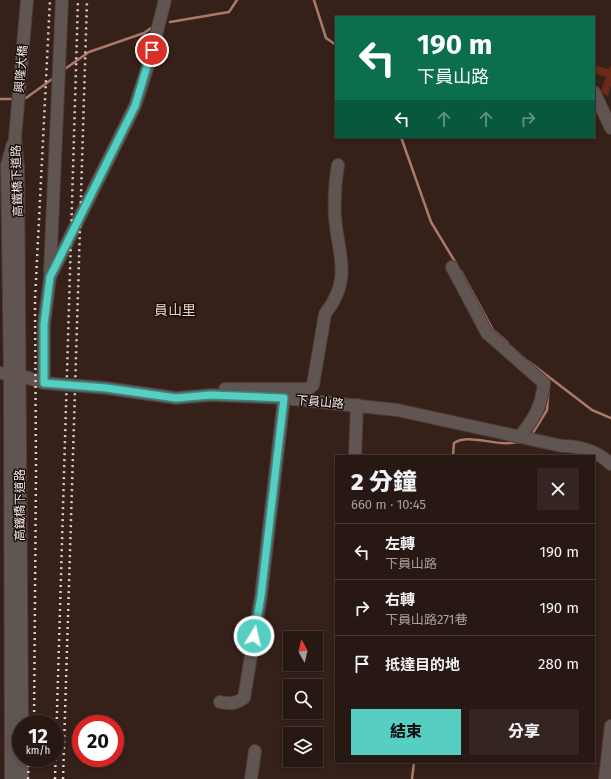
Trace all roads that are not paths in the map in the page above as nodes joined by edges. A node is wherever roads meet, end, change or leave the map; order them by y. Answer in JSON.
{"nodes":[{"id":1,"x":27,"y":0,"type":"edge"},
{"id":2,"x":62,"y":0,"type":"edge"},
{"id":3,"x":165,"y":0,"type":"edge"},
{"id":4,"x":595,"y":94,"type":"edge"},
{"id":5,"x":611,"y":128,"type":"edge"},
{"id":6,"x":15,"y":138,"type":"joint"},
{"id":7,"x":338,"y":165,"type":"dead end"},
{"id":8,"x":452,"y":267,"type":"dead end"},
{"id":9,"x":50,"y":277,"type":"junction"},
{"id":10,"x":10,"y":374,"type":"edge"},
{"id":11,"x":44,"y":383,"type":"junction"},
{"id":12,"x":176,"y":398,"type":"junction"},
{"id":13,"x":284,"y":398,"type":"junction"},
{"id":14,"x":357,"y":405,"type":"junction"},
{"id":15,"x":519,"y":437,"type":"junction"},
{"id":16,"x":355,"y":455,"type":"edge"},
{"id":17,"x":611,"y":464,"type":"edge"},
{"id":18,"x":220,"y":702,"type":"dead end"},
{"id":19,"x":22,"y":715,"type":"edge"},
{"id":20,"x":611,"y":726,"type":"edge"},
{"id":21,"x":255,"y":751,"type":"dead end"},
{"id":22,"x":22,"y":767,"type":"edge"},
{"id":23,"x":11,"y":779,"type":"edge"},
{"id":24,"x":22,"y":779,"type":"edge"},
{"id":25,"x":251,"y":779,"type":"edge"},
{"id":26,"x":605,"y":779,"type":"edge"}],
"edges":[{"from":1,"to":6,"type":"street","name":"興隆大橋"},
{"from":2,"to":9,"type":"street"},
{"from":3,"to":9,"type":"street"},
{"from":4,"to":5,"type":"street"},
{"from":6,"to":10,"type":"street","name":"高鐵橋下道路"},
{"from":7,"to":12,"type":"street"},
{"from":8,"to":15,"type":"street"},
{"from":9,"to":11,"type":"street"},
{"from":10,"to":11,"type":"street","name":"下員山路"},
{"from":10,"to":19,"type":"street","name":"高鐵橋下道路"},
{"from":10,"to":23,"type":"street","name":"高鐵橋下道路"},
{"from":11,"to":12,"type":"street","name":"下員山路"},
{"from":12,"to":13,"type":"street","name":"下員山路"},
{"from":13,"to":14,"type":"street","name":"下員山路"},
{"from":13,"to":18,"type":"street"},
{"from":14,"to":15,"type":"street","name":"下員山路"},
{"from":14,"to":16,"type":"street"},
{"from":15,"to":17,"type":"street","name":"下員山路"},
{"from":20,"to":26,"type":"street"},
{"from":21,"to":25,"type":"street"},
{"from":22,"to":24,"type":"street"}]}
